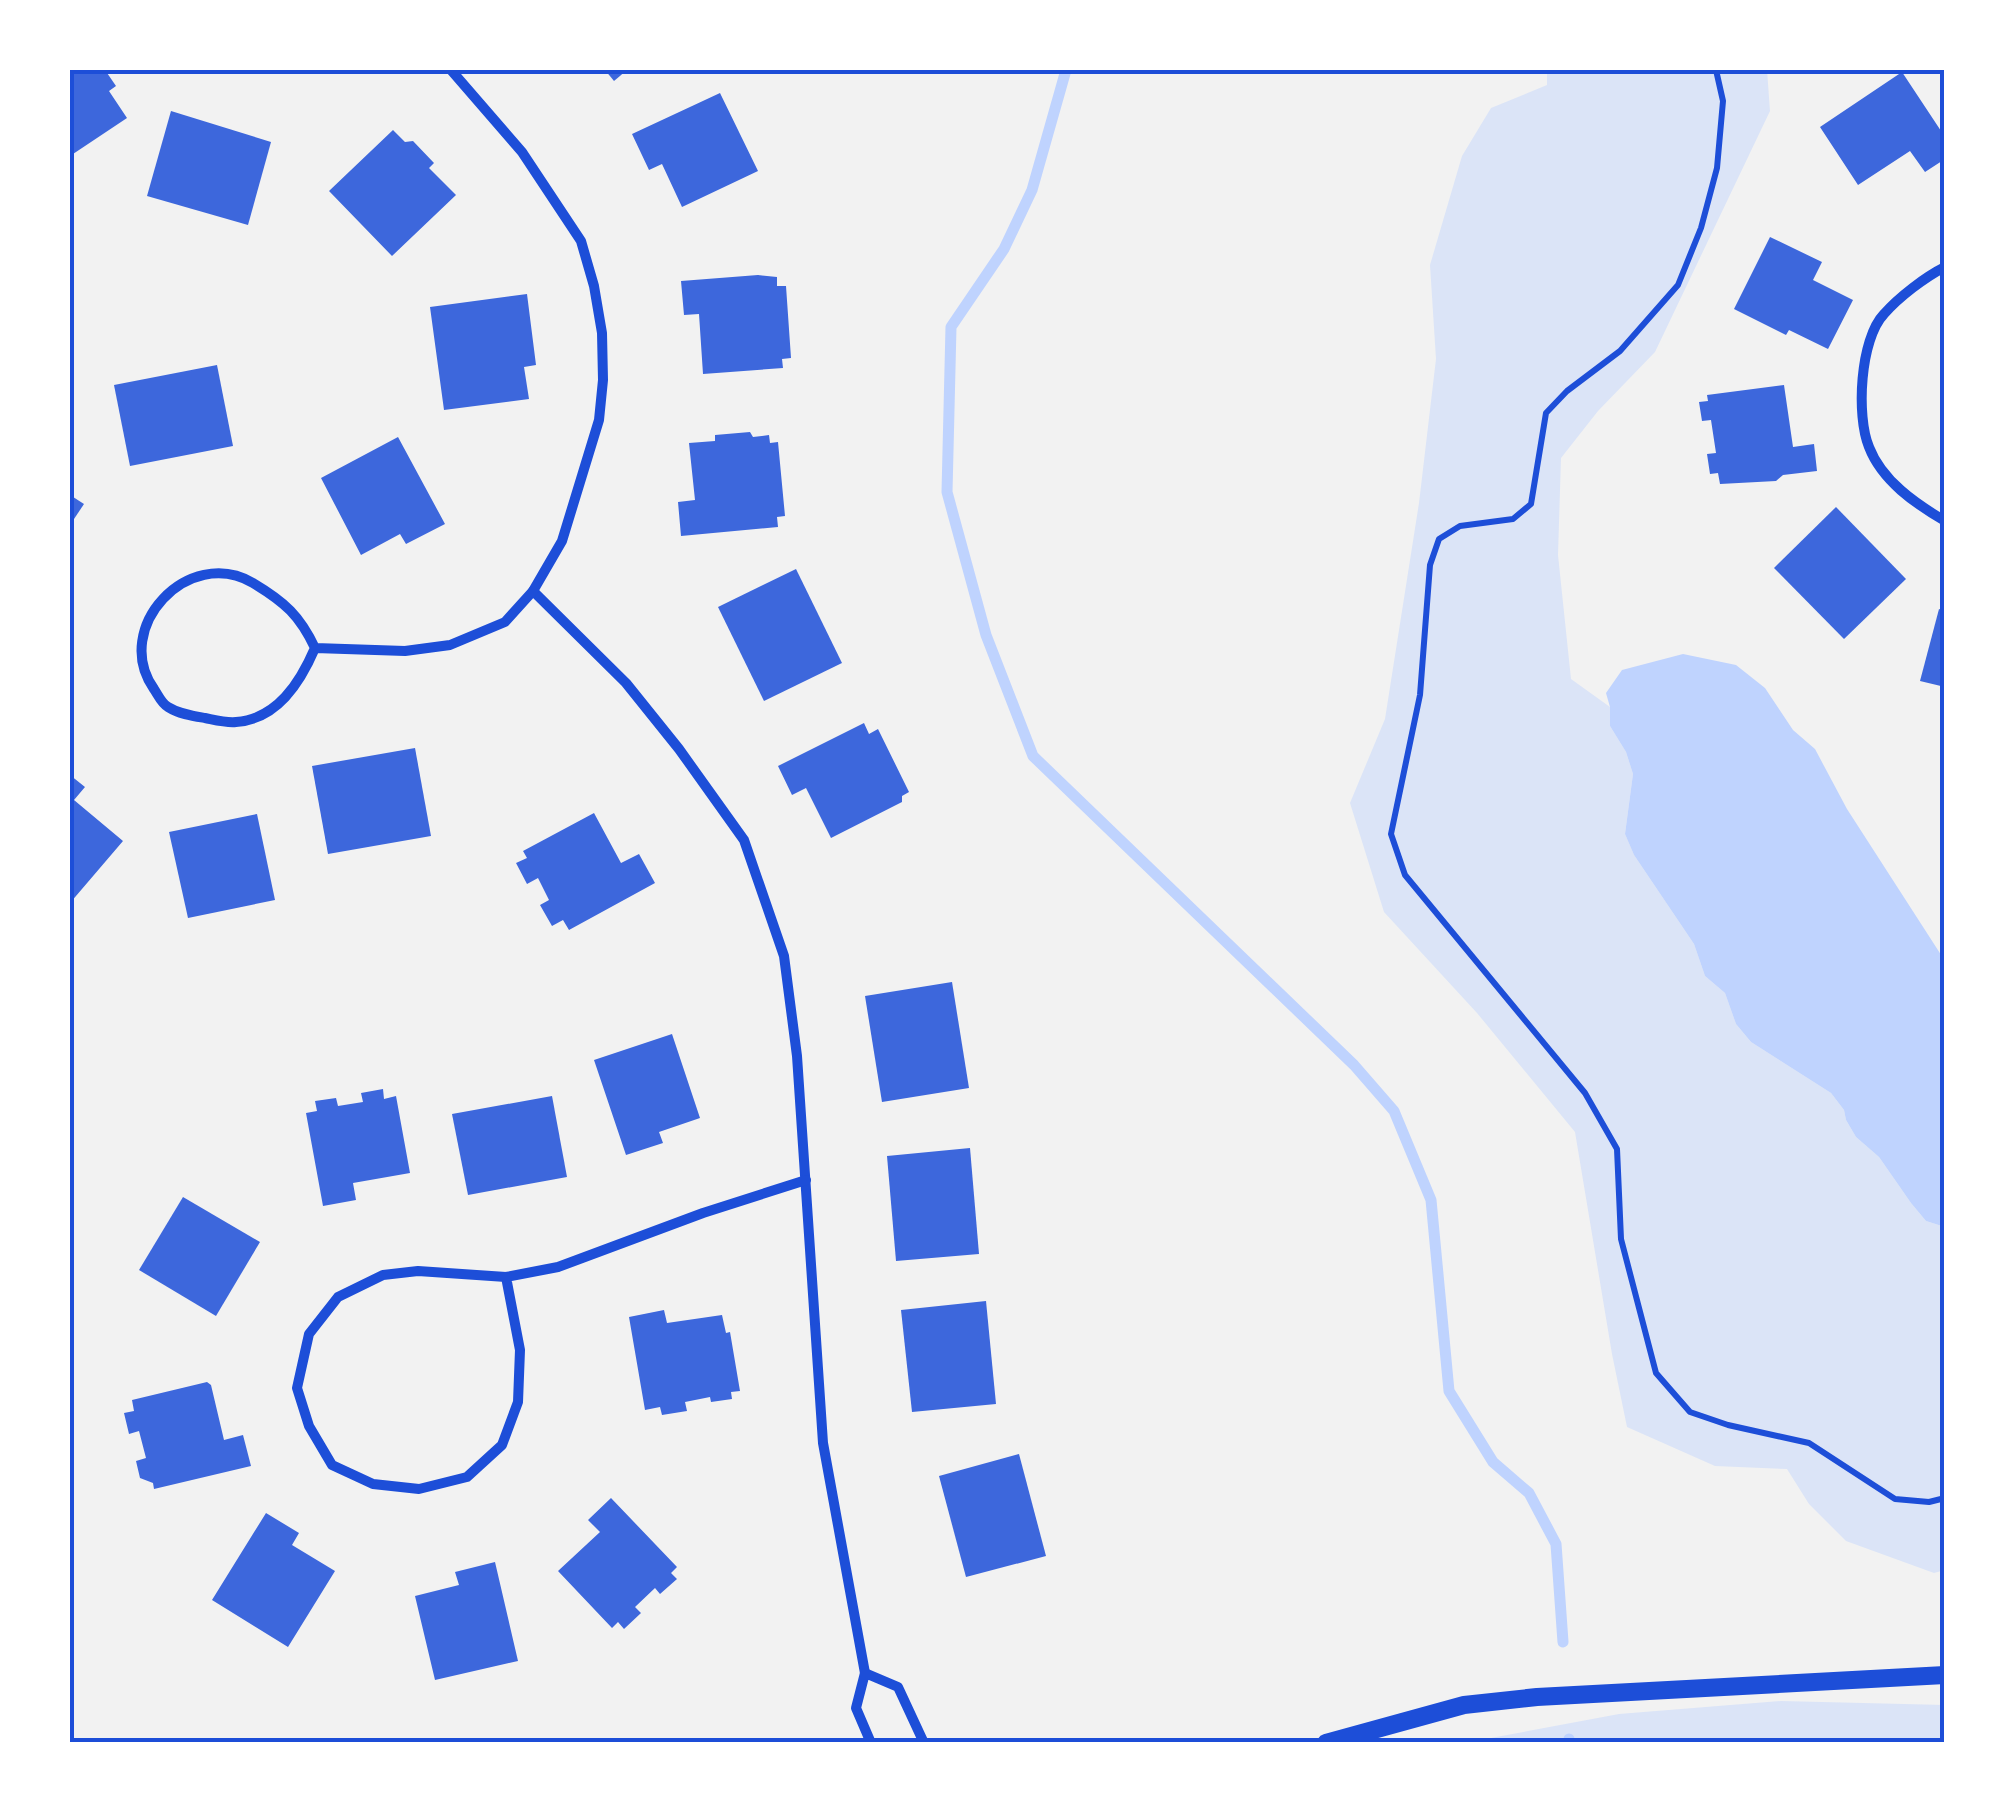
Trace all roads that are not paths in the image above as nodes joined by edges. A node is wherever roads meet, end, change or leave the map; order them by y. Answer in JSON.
{"nodes":[{"id":1,"x":451,"y":70,"type":"edge"},
{"id":2,"x":1945,"y":267,"type":"edge"},
{"id":3,"x":1945,"y":521,"type":"edge"},
{"id":4,"x":533,"y":591,"type":"junction"},
{"id":5,"x":316,"y":648,"type":"junction"},
{"id":6,"x":806,"y":1180,"type":"junction"},
{"id":7,"x":506,"y":1278,"type":"junction"},
{"id":8,"x":866,"y":1674,"type":"junction"},
{"id":9,"x":1945,"y":1674,"type":"edge"},
{"id":10,"x":871,"y":1743,"type":"edge"},
{"id":11,"x":924,"y":1743,"type":"edge"},
{"id":12,"x":1326,"y":1743,"type":"edge"}],
"edges":[{"from":1,"to":4,"type":"street"},
{"from":2,"to":3,"type":"street"},
{"from":4,"to":5,"type":"street"},
{"from":4,"to":6,"type":"street"},
{"from":5,"to":5,"type":"street"},
{"from":6,"to":7,"type":"street"},
{"from":6,"to":8,"type":"street"},
{"from":7,"to":7,"type":"street"},
{"from":8,"to":10,"type":"street"},
{"from":8,"to":11,"type":"street"},
{"from":9,"to":12,"type":"street"}]}
